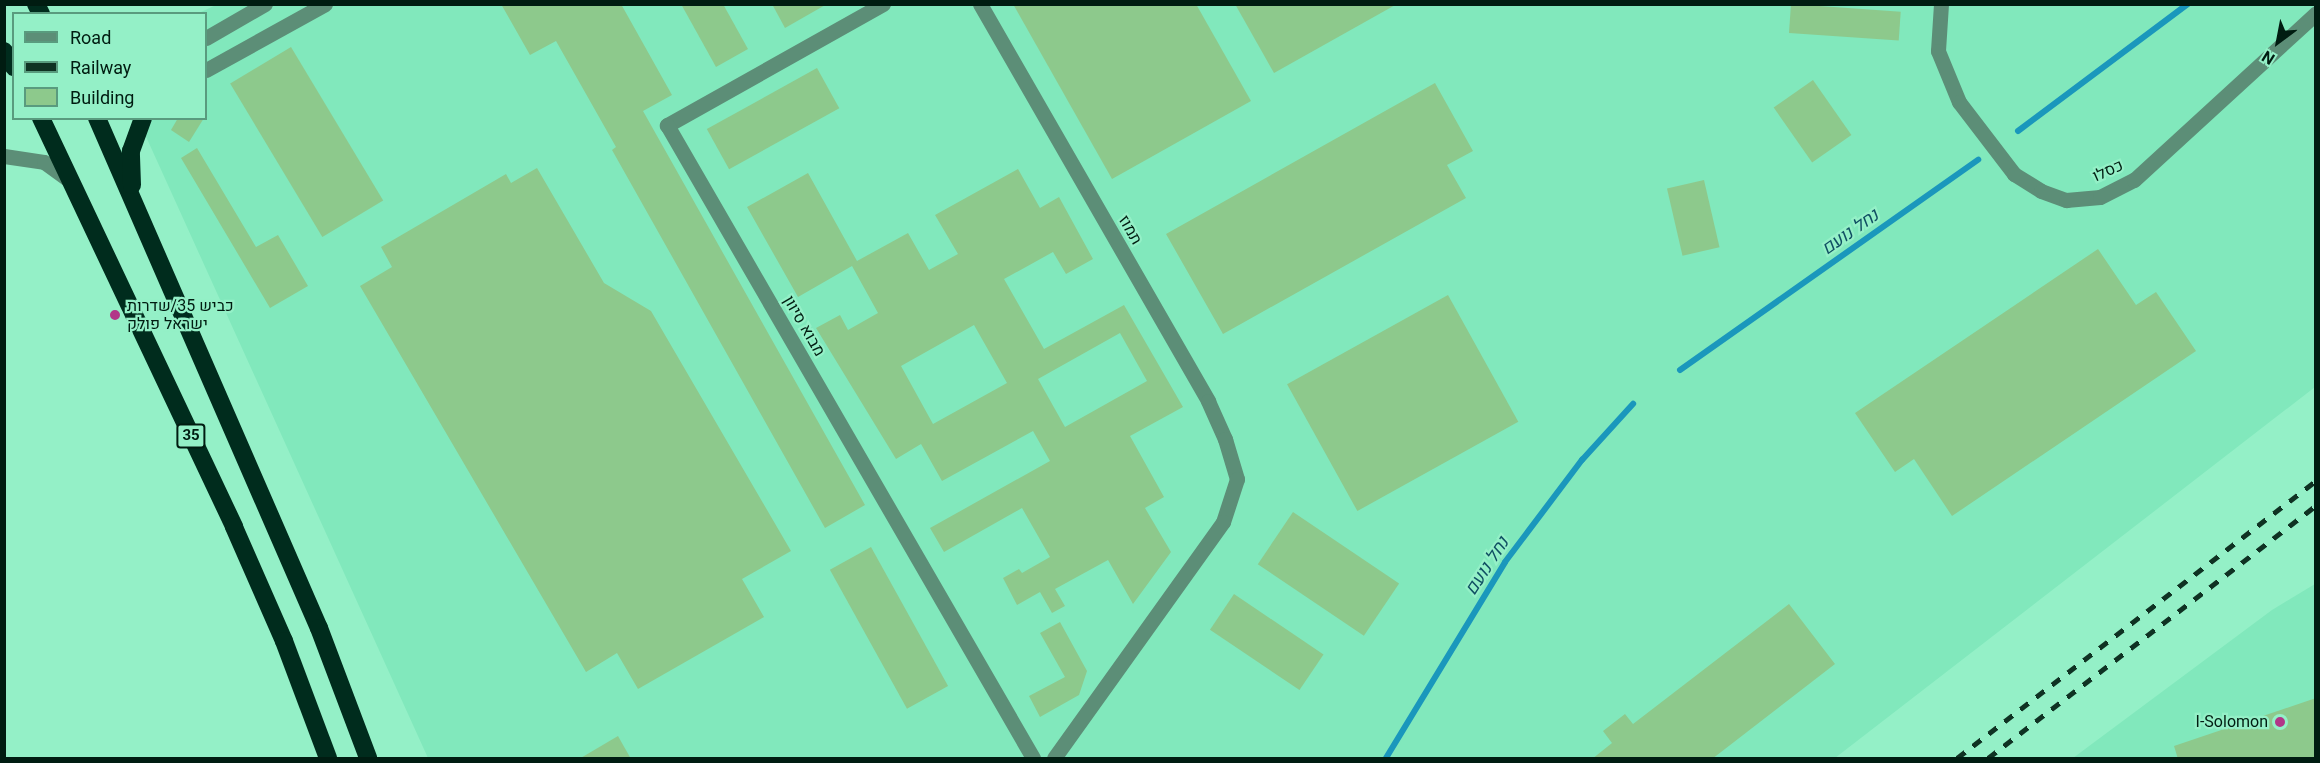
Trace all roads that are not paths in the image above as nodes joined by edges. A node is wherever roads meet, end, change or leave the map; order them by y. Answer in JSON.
{"nodes":[{"id":1,"x":265,"y":4,"type":"edge"},
{"id":2,"x":325,"y":4,"type":"edge"},
{"id":3,"x":883,"y":4,"type":"edge"},
{"id":4,"x":980,"y":4,"type":"edge"},
{"id":5,"x":1941,"y":4,"type":"edge"},
{"id":6,"x":2316,"y":13,"type":"edge"},
{"id":7,"x":207,"y":37,"type":"edge"},
{"id":8,"x":4,"y":51,"type":"edge"},
{"id":9,"x":12,"y":65,"type":"edge"},
{"id":10,"x":207,"y":69,"type":"edge"},
{"id":11,"x":42,"y":120,"type":"edge"},
{"id":12,"x":98,"y":120,"type":"edge"},
{"id":13,"x":142,"y":120,"type":"edge"},
{"id":14,"x":4,"y":156,"type":"edge"},
{"id":15,"x":73,"y":183,"type":"junction"},
{"id":16,"x":133,"y":196,"type":"junction"},
{"id":17,"x":328,"y":759,"type":"edge"},
{"id":18,"x":368,"y":759,"type":"edge"},
{"id":19,"x":1033,"y":759,"type":"edge"},
{"id":20,"x":1054,"y":759,"type":"edge"}],
"edges":[{"from":1,"to":7,"type":"street"},
{"from":2,"to":10,"type":"street"},
{"from":3,"to":19,"type":"street","name":"מבוא סיוון"},
{"from":4,"to":20,"type":"street","name":"תמוז"},
{"from":5,"to":6,"type":"street","name":"כסלו"},
{"from":8,"to":9,"type":"highway"},
{"from":11,"to":15,"type":"highway","number":"35"},
{"from":12,"to":16,"type":"highway","number":"35"},
{"from":13,"to":16,"type":"highway"},
{"from":14,"to":15,"type":"street"},
{"from":15,"to":17,"type":"highway","number":"35"},
{"from":16,"to":18,"type":"highway","number":"35"}]}
